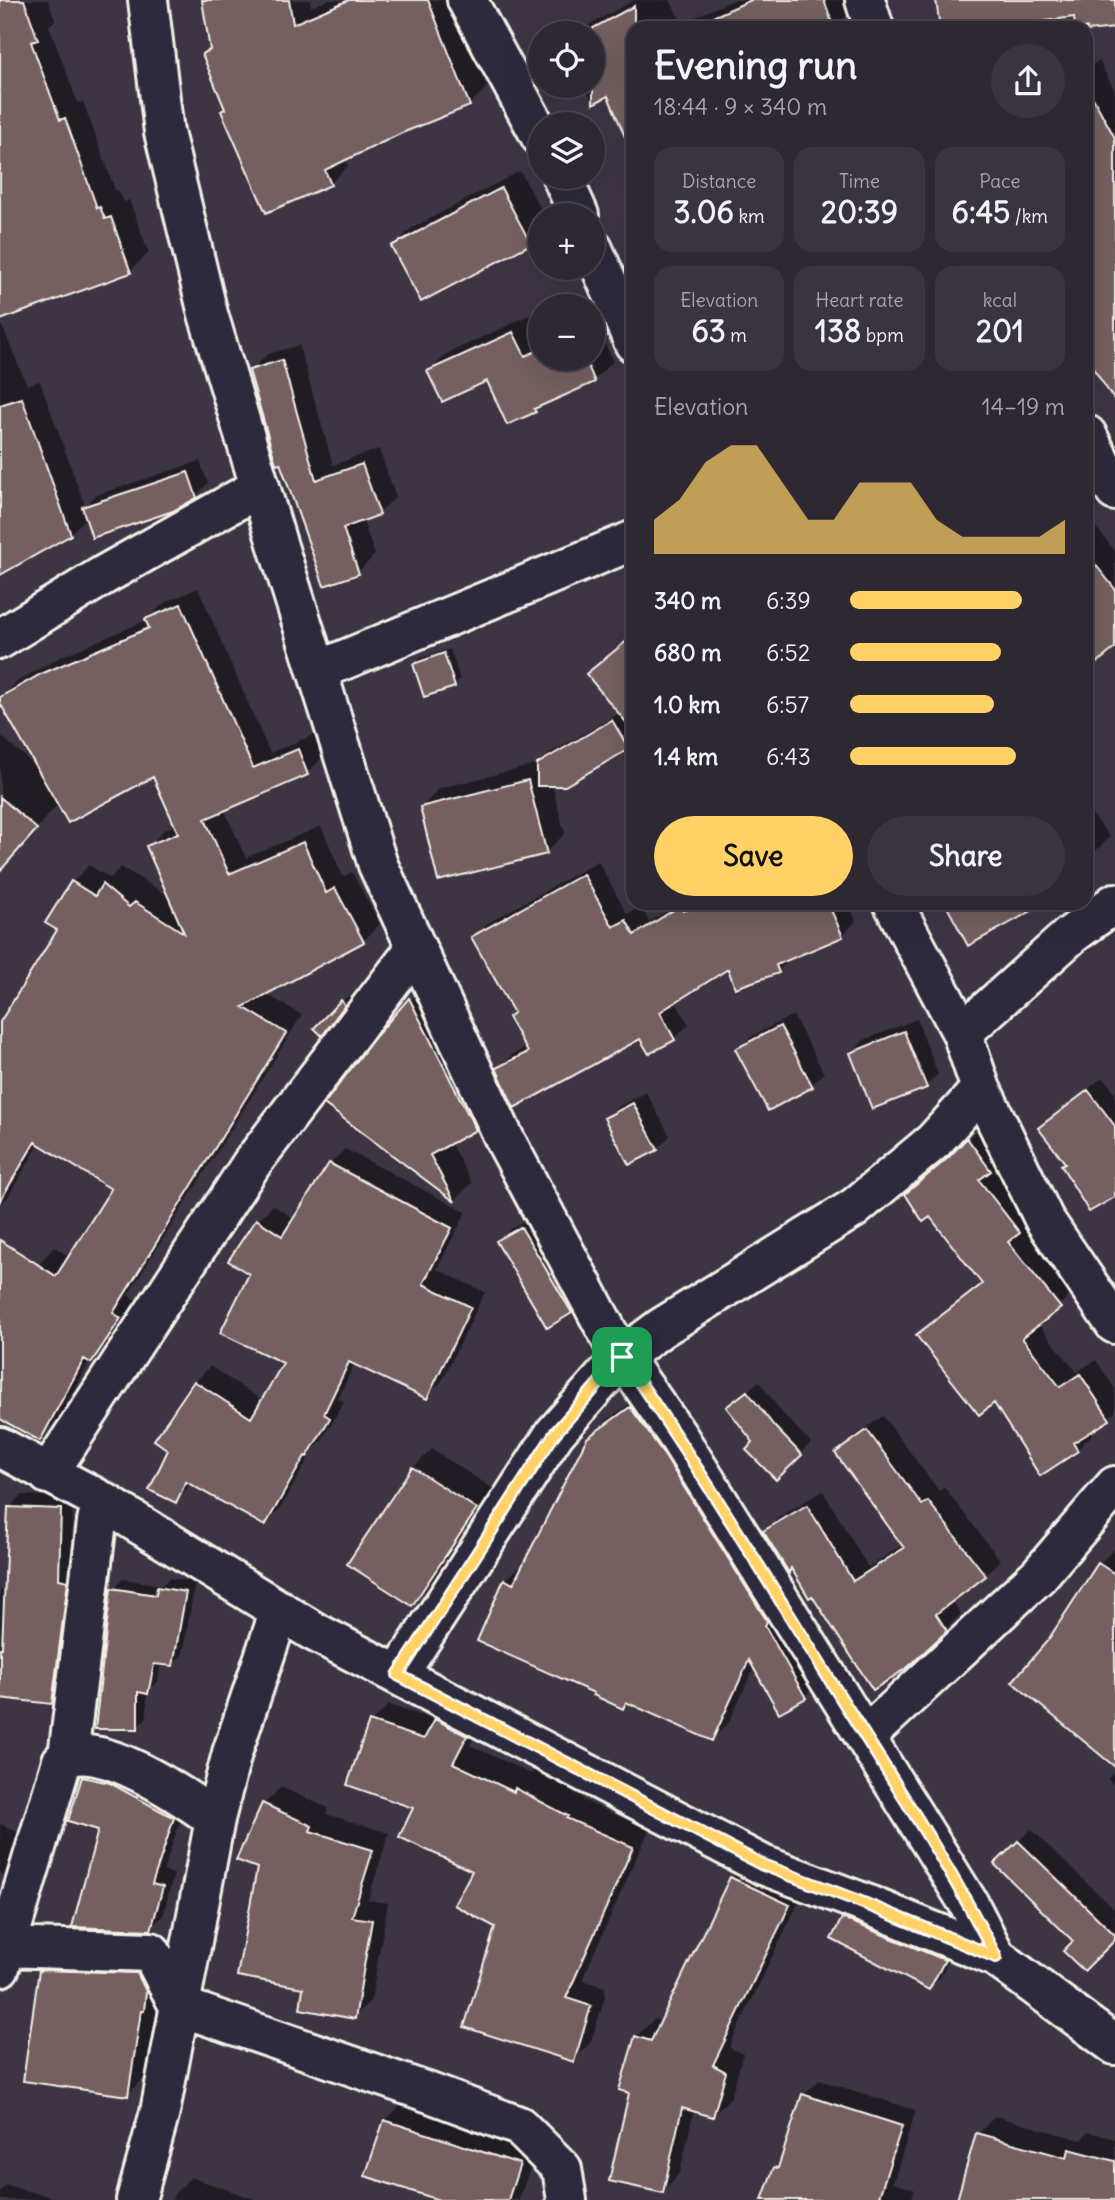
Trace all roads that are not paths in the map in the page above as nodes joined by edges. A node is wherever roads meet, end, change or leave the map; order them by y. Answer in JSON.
{"nodes":[{"id":1,"x":148,"y":0,"type":"edge"},
{"id":2,"x":467,"y":0,"type":"edge"},
{"id":3,"x":865,"y":0,"type":"edge"},
{"id":4,"x":872,"y":21,"type":"edge"},
{"id":5,"x":528,"y":113,"type":"edge"},
{"id":6,"x":605,"y":277,"type":"edge"},
{"id":7,"x":626,"y":325,"type":"edge"},
{"id":8,"x":1097,"y":432,"type":"edge"},
{"id":9,"x":260,"y":488,"type":"junction"},
{"id":10,"x":1115,"y":491,"type":"edge"},
{"id":11,"x":626,"y":543,"type":"edge"},
{"id":12,"x":0,"y":639,"type":"edge"},
{"id":13,"x":317,"y":671,"type":"junction"},
{"id":14,"x":1115,"y":903,"type":"edge"},
{"id":15,"x":897,"y":910,"type":"edge"},
{"id":16,"x":416,"y":948,"type":"junction"},
{"id":17,"x":962,"y":1033,"type":"junction"},
{"id":18,"x":981,"y":1089,"type":"junction"},
{"id":19,"x":1115,"y":1324,"type":"edge"},
{"id":20,"x":622,"y":1357,"type":"junction"},
{"id":21,"x":0,"y":1447,"type":"edge"},
{"id":22,"x":48,"y":1474,"type":"junction"},
{"id":23,"x":1115,"y":1486,"type":"edge"},
{"id":24,"x":102,"y":1501,"type":"junction"},
{"id":25,"x":280,"y":1611,"type":"junction"},
{"id":26,"x":398,"y":1675,"type":"junction"},
{"id":27,"x":865,"y":1737,"type":"junction"},
{"id":28,"x":68,"y":1756,"type":"junction"},
{"id":29,"x":215,"y":1819,"type":"junction"},
{"id":30,"x":3,"y":1957,"type":"edge"},
{"id":31,"x":996,"y":1957,"type":"junction"},
{"id":32,"x":179,"y":2006,"type":"junction"},
{"id":33,"x":1115,"y":2045,"type":"edge"},
{"id":34,"x":136,"y":2200,"type":"edge"},
{"id":35,"x":567,"y":2200,"type":"edge"}],
"edges":[{"from":1,"to":9,"type":"street"},
{"from":2,"to":5,"type":"street"},
{"from":3,"to":4,"type":"street"},
{"from":6,"to":7,"type":"street"},
{"from":8,"to":10,"type":"street"},
{"from":9,"to":12,"type":"street"},
{"from":9,"to":13,"type":"street"},
{"from":11,"to":13,"type":"street"},
{"from":13,"to":16,"type":"street"},
{"from":14,"to":17,"type":"street"},
{"from":15,"to":17,"type":"street"},
{"from":16,"to":20,"type":"street"},
{"from":16,"to":22,"type":"street"},
{"from":17,"to":18,"type":"street"},
{"from":18,"to":19,"type":"street"},
{"from":18,"to":20,"type":"street"},
{"from":20,"to":26,"type":"street"},
{"from":20,"to":27,"type":"street"},
{"from":21,"to":22,"type":"street"},
{"from":22,"to":24,"type":"street"},
{"from":23,"to":27,"type":"street"},
{"from":24,"to":25,"type":"street"},
{"from":24,"to":28,"type":"street"},
{"from":25,"to":26,"type":"street"},
{"from":25,"to":29,"type":"street"},
{"from":26,"to":31,"type":"street"},
{"from":27,"to":31,"type":"street"},
{"from":28,"to":29,"type":"street"},
{"from":28,"to":30,"type":"street"},
{"from":29,"to":32,"type":"street"},
{"from":30,"to":32,"type":"street"},
{"from":31,"to":33,"type":"street"},
{"from":32,"to":34,"type":"street"},
{"from":32,"to":35,"type":"street"}]}
